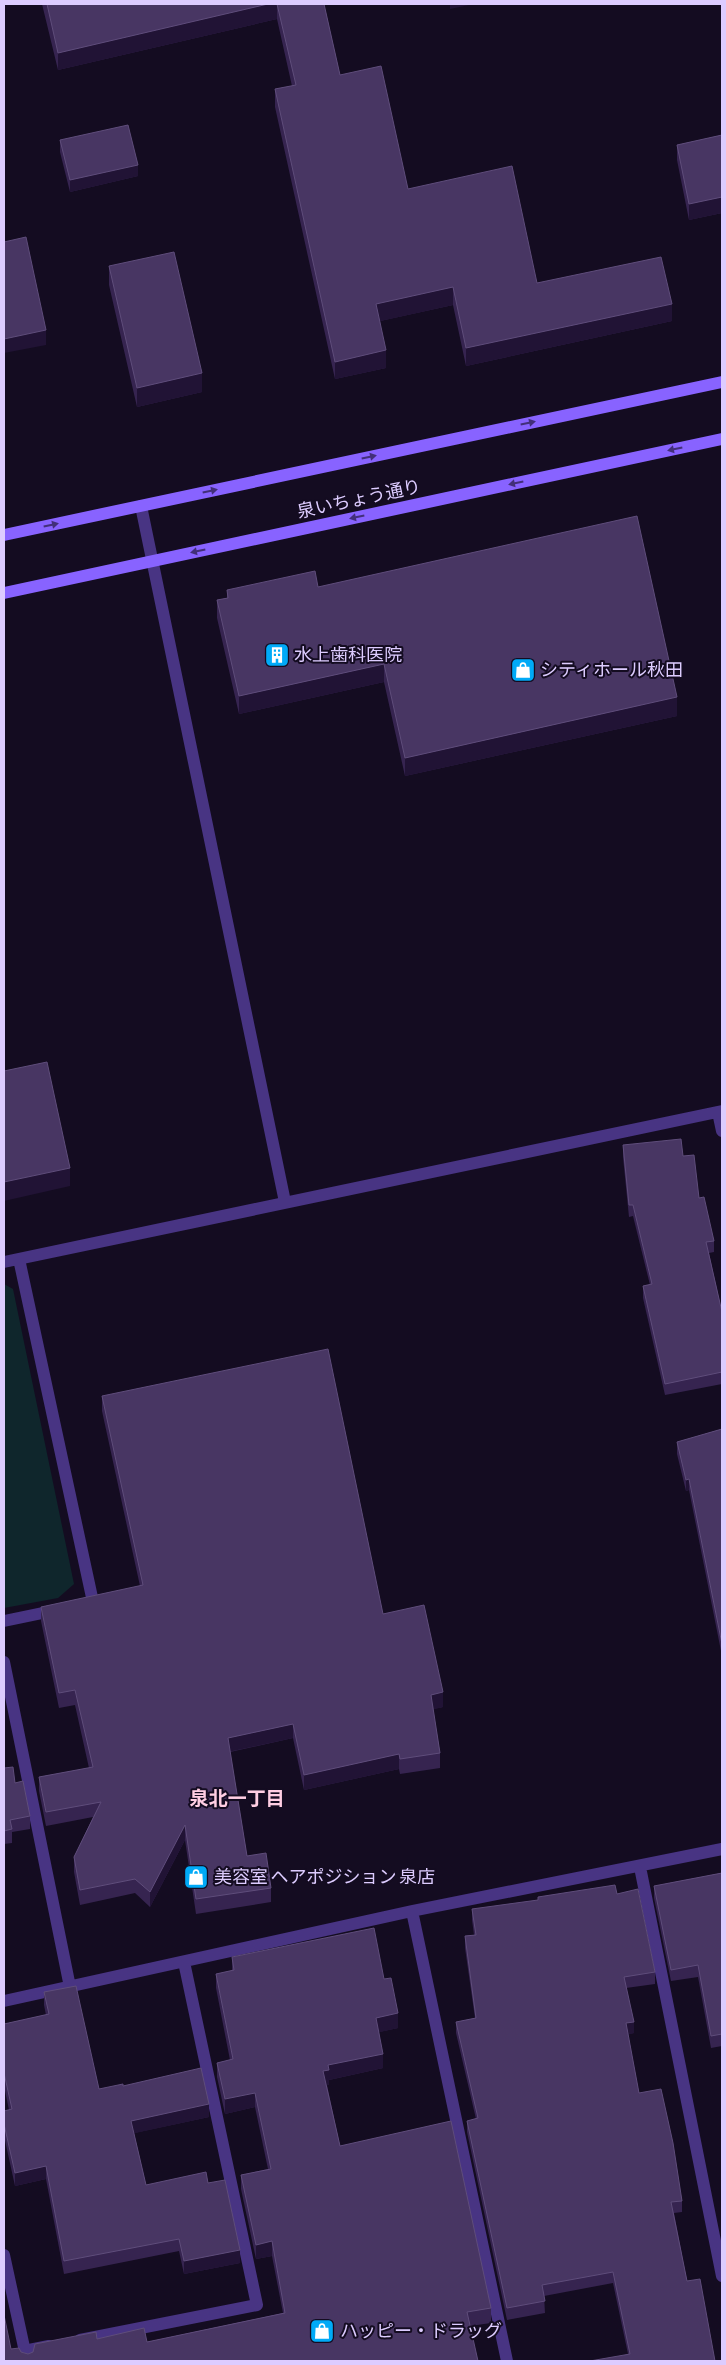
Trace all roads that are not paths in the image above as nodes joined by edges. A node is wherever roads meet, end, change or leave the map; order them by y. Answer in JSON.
{"nodes":[{"id":1,"x":722,"y":382,"type":"edge"},
{"id":2,"x":722,"y":439,"type":"edge"},
{"id":3,"x":141,"y":506,"type":"junction"},
{"id":4,"x":4,"y":535,"type":"edge"},
{"id":5,"x":152,"y":561,"type":"junction"},
{"id":6,"x":4,"y":593,"type":"edge"},
{"id":7,"x":720,"y":1111,"type":"edge"},
{"id":8,"x":722,"y":1131,"type":"edge"},
{"id":9,"x":285,"y":1202,"type":"junction"},
{"id":10,"x":19,"y":1259,"type":"junction"},
{"id":11,"x":4,"y":1262,"type":"edge"},
{"id":12,"x":4,"y":1621,"type":"edge"},
{"id":13,"x":4,"y":1662,"type":"edge"},
{"id":14,"x":722,"y":1849,"type":"edge"},
{"id":15,"x":640,"y":1867,"type":"junction"},
{"id":16,"x":412,"y":1911,"type":"junction"},
{"id":17,"x":184,"y":1962,"type":"junction"},
{"id":18,"x":70,"y":1987,"type":"junction"},
{"id":19,"x":4,"y":2000,"type":"edge"},
{"id":20,"x":4,"y":2255,"type":"edge"},
{"id":21,"x":722,"y":2276,"type":"edge"},
{"id":22,"x":26,"y":2356,"type":"edge"},
{"id":23,"x":507,"y":2361,"type":"edge"}],
"edges":[{"from":3,"to":1,"type":"main road","one_way":true},
{"from":2,"to":5,"type":"main road","name":"泉いちょう通り","one_way":true},
{"from":4,"to":3,"type":"main road","one_way":true},
{"from":3,"to":5,"type":"street"},
{"from":5,"to":6,"type":"main road","name":"泉いちょう通り"},
{"from":5,"to":9,"type":"street"},
{"from":7,"to":8,"type":"street"},
{"from":7,"to":9,"type":"street"},
{"from":9,"to":10,"type":"street"},
{"from":10,"to":11,"type":"street"},
{"from":10,"to":12,"type":"street"},
{"from":13,"to":18,"type":"street"},
{"from":14,"to":15,"type":"street"},
{"from":15,"to":16,"type":"street"},
{"from":15,"to":21,"type":"street"},
{"from":16,"to":17,"type":"street"},
{"from":16,"to":23,"type":"street"},
{"from":17,"to":18,"type":"street"},
{"from":17,"to":22,"type":"street"},
{"from":18,"to":19,"type":"street"},
{"from":20,"to":22,"type":"street"}]}
